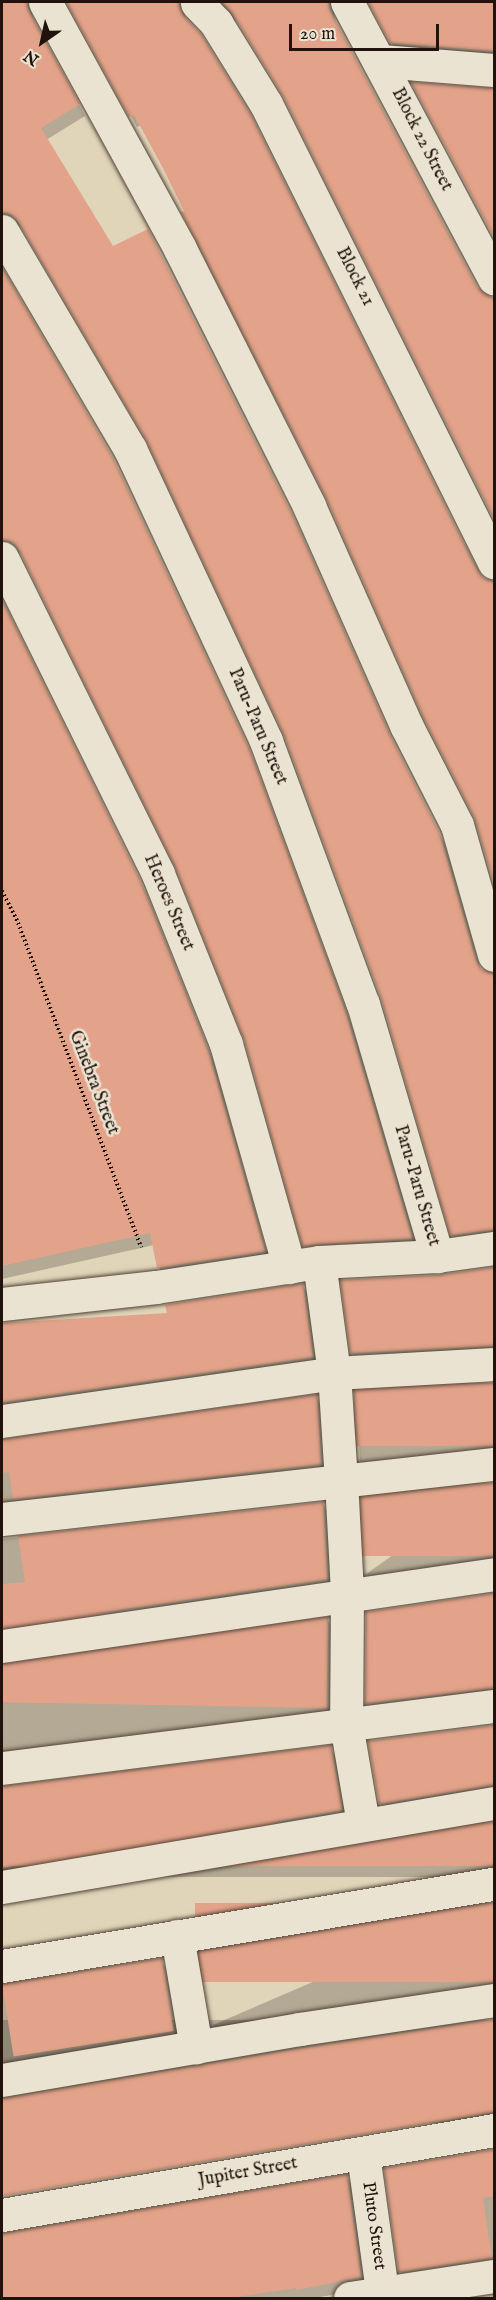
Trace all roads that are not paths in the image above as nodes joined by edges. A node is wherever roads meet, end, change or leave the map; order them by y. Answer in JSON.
{"nodes":[{"id":1,"x":45,"y":2,"type":"edge"},
{"id":2,"x":347,"y":2,"type":"edge"},
{"id":3,"x":197,"y":3,"type":"edge"},
{"id":4,"x":381,"y":61,"type":"junction"},
{"id":5,"x":495,"y":70,"type":"edge"},
{"id":6,"x":2,"y":231,"type":"edge"},
{"id":7,"x":495,"y":278,"type":"edge"},
{"id":8,"x":2,"y":558,"type":"edge"},
{"id":9,"x":495,"y":561,"type":"edge"},
{"id":10,"x":495,"y":955,"type":"edge"},
{"id":11,"x":495,"y":1248,"type":"edge"},
{"id":12,"x":437,"y":1256,"type":"junction"},
{"id":13,"x":304,"y":1265,"type":"junction"},
{"id":14,"x":2,"y":1304,"type":"edge"},
{"id":15,"x":495,"y":1364,"type":"edge"},
{"id":16,"x":334,"y":1374,"type":"junction"},
{"id":17,"x":2,"y":1421,"type":"edge"},
{"id":18,"x":495,"y":1464,"type":"edge"},
{"id":19,"x":341,"y":1481,"type":"junction"},
{"id":20,"x":2,"y":1519,"type":"edge"},
{"id":21,"x":495,"y":1574,"type":"edge"},
{"id":22,"x":347,"y":1593,"type":"junction"},
{"id":23,"x":2,"y":1646,"type":"edge"},
{"id":24,"x":495,"y":1706,"type":"edge"},
{"id":25,"x":346,"y":1724,"type":"junction"},
{"id":26,"x":2,"y":1768,"type":"edge"},
{"id":27,"x":495,"y":1803,"type":"edge"},
{"id":28,"x":363,"y":1823,"type":"junction"},
{"id":29,"x":495,"y":1884,"type":"edge"},
{"id":30,"x":2,"y":1887,"type":"edge"},
{"id":31,"x":177,"y":1936,"type":"junction"},
{"id":32,"x":2,"y":1966,"type":"edge"},
{"id":33,"x":495,"y":2000,"type":"edge"},
{"id":34,"x":196,"y":2047,"type":"junction"},
{"id":35,"x":2,"y":2080,"type":"edge"},
{"id":36,"x":495,"y":2130,"type":"edge"},
{"id":37,"x":363,"y":2154,"type":"junction"},
{"id":38,"x":2,"y":2215,"type":"edge"},
{"id":39,"x":495,"y":2276,"type":"edge"},
{"id":40,"x":383,"y":2296,"type":"edge"},
{"id":41,"x":350,"y":2298,"type":"edge"}],
"edges":[{"from":1,"to":10,"type":"street"},
{"from":2,"to":4,"type":"street","name":"Block 22 Street"},
{"from":3,"to":9,"type":"street","name":"Block 21"},
{"from":4,"to":5,"type":"street"},
{"from":4,"to":7,"type":"street","name":"Block 22 Street"},
{"from":6,"to":12,"type":"street","name":"Paru-Paru Street"},
{"from":8,"to":13,"type":"street","name":"Heroes Street"},
{"from":11,"to":12,"type":"street"},
{"from":12,"to":13,"type":"street"},
{"from":13,"to":14,"type":"street"},
{"from":13,"to":16,"type":"street","name":"Heroes Street"},
{"from":15,"to":16,"type":"street"},
{"from":16,"to":17,"type":"street"},
{"from":16,"to":19,"type":"street","name":"Heroes Street"},
{"from":18,"to":19,"type":"street"},
{"from":19,"to":20,"type":"street"},
{"from":19,"to":22,"type":"street","name":"Heroes Street"},
{"from":21,"to":22,"type":"street"},
{"from":22,"to":23,"type":"street"},
{"from":22,"to":25,"type":"street","name":"Heroes Street"},
{"from":24,"to":25,"type":"street"},
{"from":25,"to":26,"type":"street"},
{"from":25,"to":28,"type":"street","name":"Heroes Street"},
{"from":27,"to":28,"type":"street"},
{"from":28,"to":30,"type":"street"},
{"from":29,"to":31,"type":"street"},
{"from":31,"to":32,"type":"street"},
{"from":31,"to":34,"type":"street"},
{"from":33,"to":34,"type":"street"},
{"from":34,"to":35,"type":"street"},
{"from":36,"to":37,"type":"street","name":"Jupiter Street"},
{"from":37,"to":38,"type":"street","name":"Jupiter Street"},
{"from":37,"to":40,"type":"street","name":"Pluto Street"},
{"from":39,"to":40,"type":"street"},
{"from":40,"to":41,"type":"street"}]}
